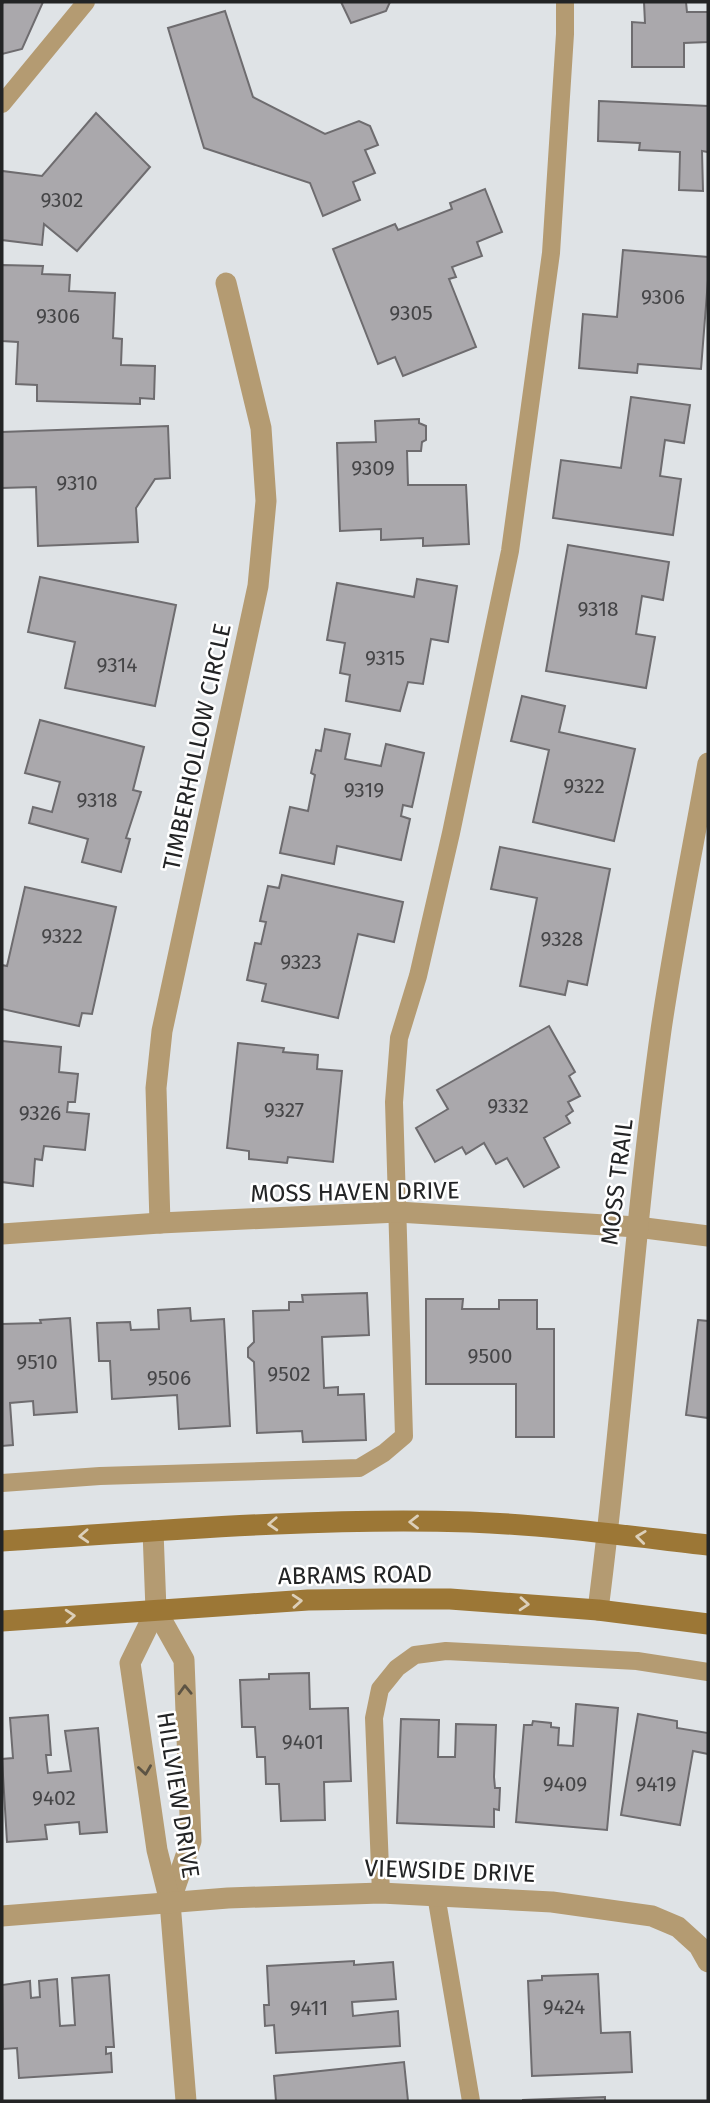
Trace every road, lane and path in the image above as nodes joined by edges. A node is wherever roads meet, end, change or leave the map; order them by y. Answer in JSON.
{"nodes":[{"id":1,"x":86,"y":2,"type":"edge"},
{"id":2,"x":565,"y":2,"type":"edge"},
{"id":3,"x":2,"y":104,"type":"edge"},
{"id":4,"x":226,"y":283,"type":"dead end"},
{"id":5,"x":708,"y":763,"type":"edge"},
{"id":6,"x":398,"y":1212,"type":"junction"},
{"id":7,"x":160,"y":1223,"type":"junction"},
{"id":8,"x":637,"y":1227,"type":"junction"},
{"id":9,"x":2,"y":1234,"type":"edge"},
{"id":10,"x":708,"y":1236,"type":"edge"},
{"id":11,"x":2,"y":1483,"type":"edge"},
{"id":12,"x":152,"y":1531,"type":"junction"},
{"id":13,"x":608,"y":1533,"type":"junction"},
{"id":14,"x":2,"y":1541,"type":"edge"},
{"id":15,"x":708,"y":1545,"type":"edge"},
{"id":16,"x":156,"y":1610,"type":"junction"},
{"id":17,"x":598,"y":1610,"type":"junction"},
{"id":18,"x":2,"y":1621,"type":"edge"},
{"id":19,"x":708,"y":1624,"type":"edge"},
{"id":20,"x":708,"y":1672,"type":"edge"},
{"id":21,"x":381,"y":1893,"type":"junction"},
{"id":22,"x":436,"y":1895,"type":"junction"},
{"id":23,"x":170,"y":1902,"type":"junction"},
{"id":24,"x":2,"y":1916,"type":"edge"},
{"id":25,"x":708,"y":1962,"type":"edge"},
{"id":26,"x":186,"y":2101,"type":"edge"},
{"id":27,"x":471,"y":2101,"type":"edge"}],
"edges":[{"from":1,"to":3,"type":"lane"},
{"from":2,"to":6,"type":"lane"},
{"from":4,"to":7,"type":"street","name":"TIMBERHOLLOW CIRCLE"},
{"from":5,"to":8,"type":"street","name":"MOSS TRAIL"},
{"from":6,"to":7,"type":"street","name":"MOSS HAVEN DRIVE"},
{"from":6,"to":8,"type":"street","name":"MOSS HAVEN DRIVE"},
{"from":6,"to":11,"type":"lane"},
{"from":7,"to":9,"type":"street","name":"MOSS HAVEN DRIVE"},
{"from":8,"to":10,"type":"street","name":"MOSS HAVEN DRIVE"},
{"from":8,"to":13,"type":"street","name":"MOSS TRAIL"},
{"from":13,"to":12,"type":"main road","one_way":true},
{"from":12,"to":14,"type":"main road","one_way":true},
{"from":12,"to":16,"type":"street","name":"HILLVIEW DRIVE"},
{"from":15,"to":13,"type":"main road","one_way":true},
{"from":13,"to":17,"type":"street","name":"MOSS TRAIL"},
{"from":16,"to":17,"type":"main road","name":"ABRAMS ROAD","one_way":true},
{"from":18,"to":16,"type":"main road","name":"ABRAMS ROAD","one_way":true},
{"from":16,"to":23,"type":"street","name":"HILLVIEW DRIVE","one_way":true},
{"from":23,"to":16,"type":"street","name":"HILLVIEW DRIVE","one_way":true},
{"from":17,"to":19,"type":"main road","name":"ABRAMS ROAD"},
{"from":20,"to":21,"type":"lane"},
{"from":21,"to":22,"type":"street","name":"VIEWSIDE DRIVE"},
{"from":21,"to":23,"type":"street","name":"VIEWSIDE DRIVE"},
{"from":22,"to":25,"type":"street","name":"VIEWSIDE DRIVE"},
{"from":22,"to":27,"type":"lane"},
{"from":23,"to":24,"type":"street","name":"VIEWSIDE DRIVE"},
{"from":23,"to":26,"type":"street"}]}
